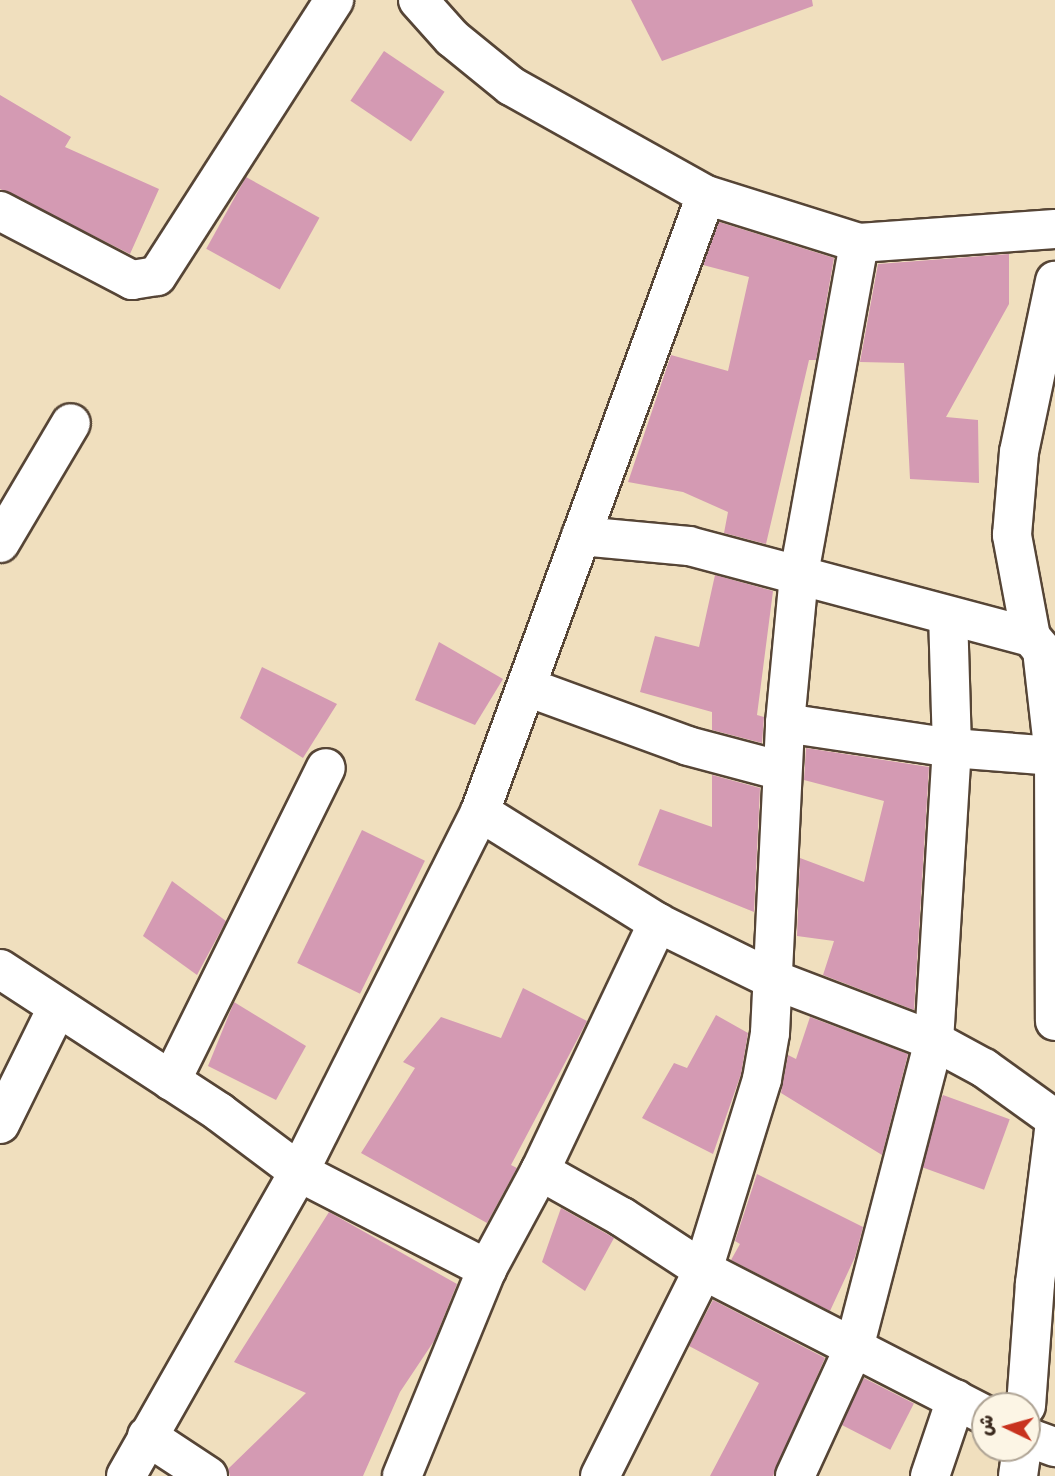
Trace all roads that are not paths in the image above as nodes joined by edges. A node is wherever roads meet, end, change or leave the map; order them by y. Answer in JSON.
{"nodes":[{"id":1,"x":334,"y":0,"type":"edge"},
{"id":2,"x":418,"y":0,"type":"edge"},
{"id":3,"x":706,"y":195,"type":"junction"},
{"id":4,"x":0,"y":211,"type":"edge"},
{"id":5,"x":1055,"y":229,"type":"edge"},
{"id":6,"x":859,"y":243,"type":"junction"},
{"id":7,"x":1055,"y":281,"type":"edge"},
{"id":8,"x":72,"y":423,"type":"dead end"},
{"id":9,"x":581,"y":536,"type":"junction"},
{"id":10,"x":0,"y":543,"type":"edge"},
{"id":11,"x":799,"y":574,"type":"junction"},
{"id":12,"x":948,"y":617,"type":"junction"},
{"id":13,"x":1031,"y":637,"type":"junction"},
{"id":14,"x":527,"y":687,"type":"junction"},
{"id":15,"x":785,"y":723,"type":"junction"},
{"id":16,"x":952,"y":748,"type":"junction"},
{"id":17,"x":1054,"y":756,"type":"edge"},
{"id":18,"x":326,"y":768,"type":"dead end"},
{"id":19,"x":782,"y":771,"type":"junction"},
{"id":20,"x":480,"y":812,"type":"junction"},
{"id":21,"x":658,"y":923,"type":"junction"},
{"id":22,"x":1055,"y":942,"type":"edge"},
{"id":23,"x":0,"y":969,"type":"edge"},
{"id":24,"x":772,"y":979,"type":"junction"},
{"id":25,"x":57,"y":1008,"type":"junction"},
{"id":26,"x":1055,"y":1021,"type":"edge"},
{"id":27,"x":934,"y":1041,"type":"junction"},
{"id":28,"x":171,"y":1081,"type":"junction"},
{"id":29,"x":0,"y":1124,"type":"edge"},
{"id":30,"x":1054,"y":1134,"type":"edge"},
{"id":31,"x":540,"y":1171,"type":"junction"},
{"id":32,"x":299,"y":1172,"type":"junction"},
{"id":33,"x":487,"y":1269,"type":"junction"},
{"id":34,"x":703,"y":1270,"type":"junction"},
{"id":35,"x":1045,"y":1285,"type":"edge"},
{"id":36,"x":855,"y":1348,"type":"junction"},
{"id":37,"x":1028,"y":1392,"type":"edge"},
{"id":38,"x":971,"y":1407,"type":"edge"},
{"id":39,"x":147,"y":1436,"type":"junction"},
{"id":40,"x":126,"y":1476,"type":"edge"},
{"id":41,"x":208,"y":1476,"type":"edge"},
{"id":42,"x":402,"y":1476,"type":"edge"},
{"id":43,"x":600,"y":1476,"type":"edge"},
{"id":44,"x":794,"y":1476,"type":"edge"},
{"id":45,"x":930,"y":1476,"type":"edge"}],
"edges":[{"from":1,"to":4,"type":"street"},
{"from":2,"to":3,"type":"street"},
{"from":3,"to":6,"type":"street"},
{"from":3,"to":9,"type":"street"},
{"from":5,"to":6,"type":"street"},
{"from":6,"to":11,"type":"street"},
{"from":7,"to":13,"type":"street"},
{"from":8,"to":10,"type":"street"},
{"from":9,"to":11,"type":"street"},
{"from":9,"to":14,"type":"street"},
{"from":11,"to":12,"type":"street"},
{"from":11,"to":15,"type":"street"},
{"from":12,"to":13,"type":"street"},
{"from":12,"to":16,"type":"street"},
{"from":13,"to":17,"type":"street"},
{"from":14,"to":19,"type":"street"},
{"from":14,"to":20,"type":"street"},
{"from":15,"to":16,"type":"street"},
{"from":15,"to":19,"type":"street"},
{"from":16,"to":17,"type":"street"},
{"from":16,"to":27,"type":"street"},
{"from":17,"to":22,"type":"street"},
{"from":18,"to":28,"type":"street"},
{"from":19,"to":24,"type":"street"},
{"from":20,"to":21,"type":"street"},
{"from":20,"to":32,"type":"street"},
{"from":21,"to":24,"type":"street"},
{"from":21,"to":31,"type":"street"},
{"from":22,"to":26,"type":"street"},
{"from":23,"to":25,"type":"street"},
{"from":24,"to":27,"type":"street"},
{"from":24,"to":34,"type":"street"},
{"from":25,"to":28,"type":"street"},
{"from":25,"to":29,"type":"street"},
{"from":27,"to":30,"type":"street"},
{"from":27,"to":36,"type":"street"},
{"from":28,"to":32,"type":"street"},
{"from":30,"to":35,"type":"street"},
{"from":31,"to":33,"type":"street"},
{"from":31,"to":34,"type":"street"},
{"from":32,"to":33,"type":"street"},
{"from":32,"to":39,"type":"street"},
{"from":33,"to":42,"type":"street"},
{"from":34,"to":36,"type":"street"},
{"from":34,"to":43,"type":"street"},
{"from":35,"to":37,"type":"street"},
{"from":36,"to":38,"type":"street"},
{"from":36,"to":44,"type":"street"},
{"from":38,"to":45,"type":"street"},
{"from":39,"to":40,"type":"street"},
{"from":39,"to":41,"type":"street"}]}
